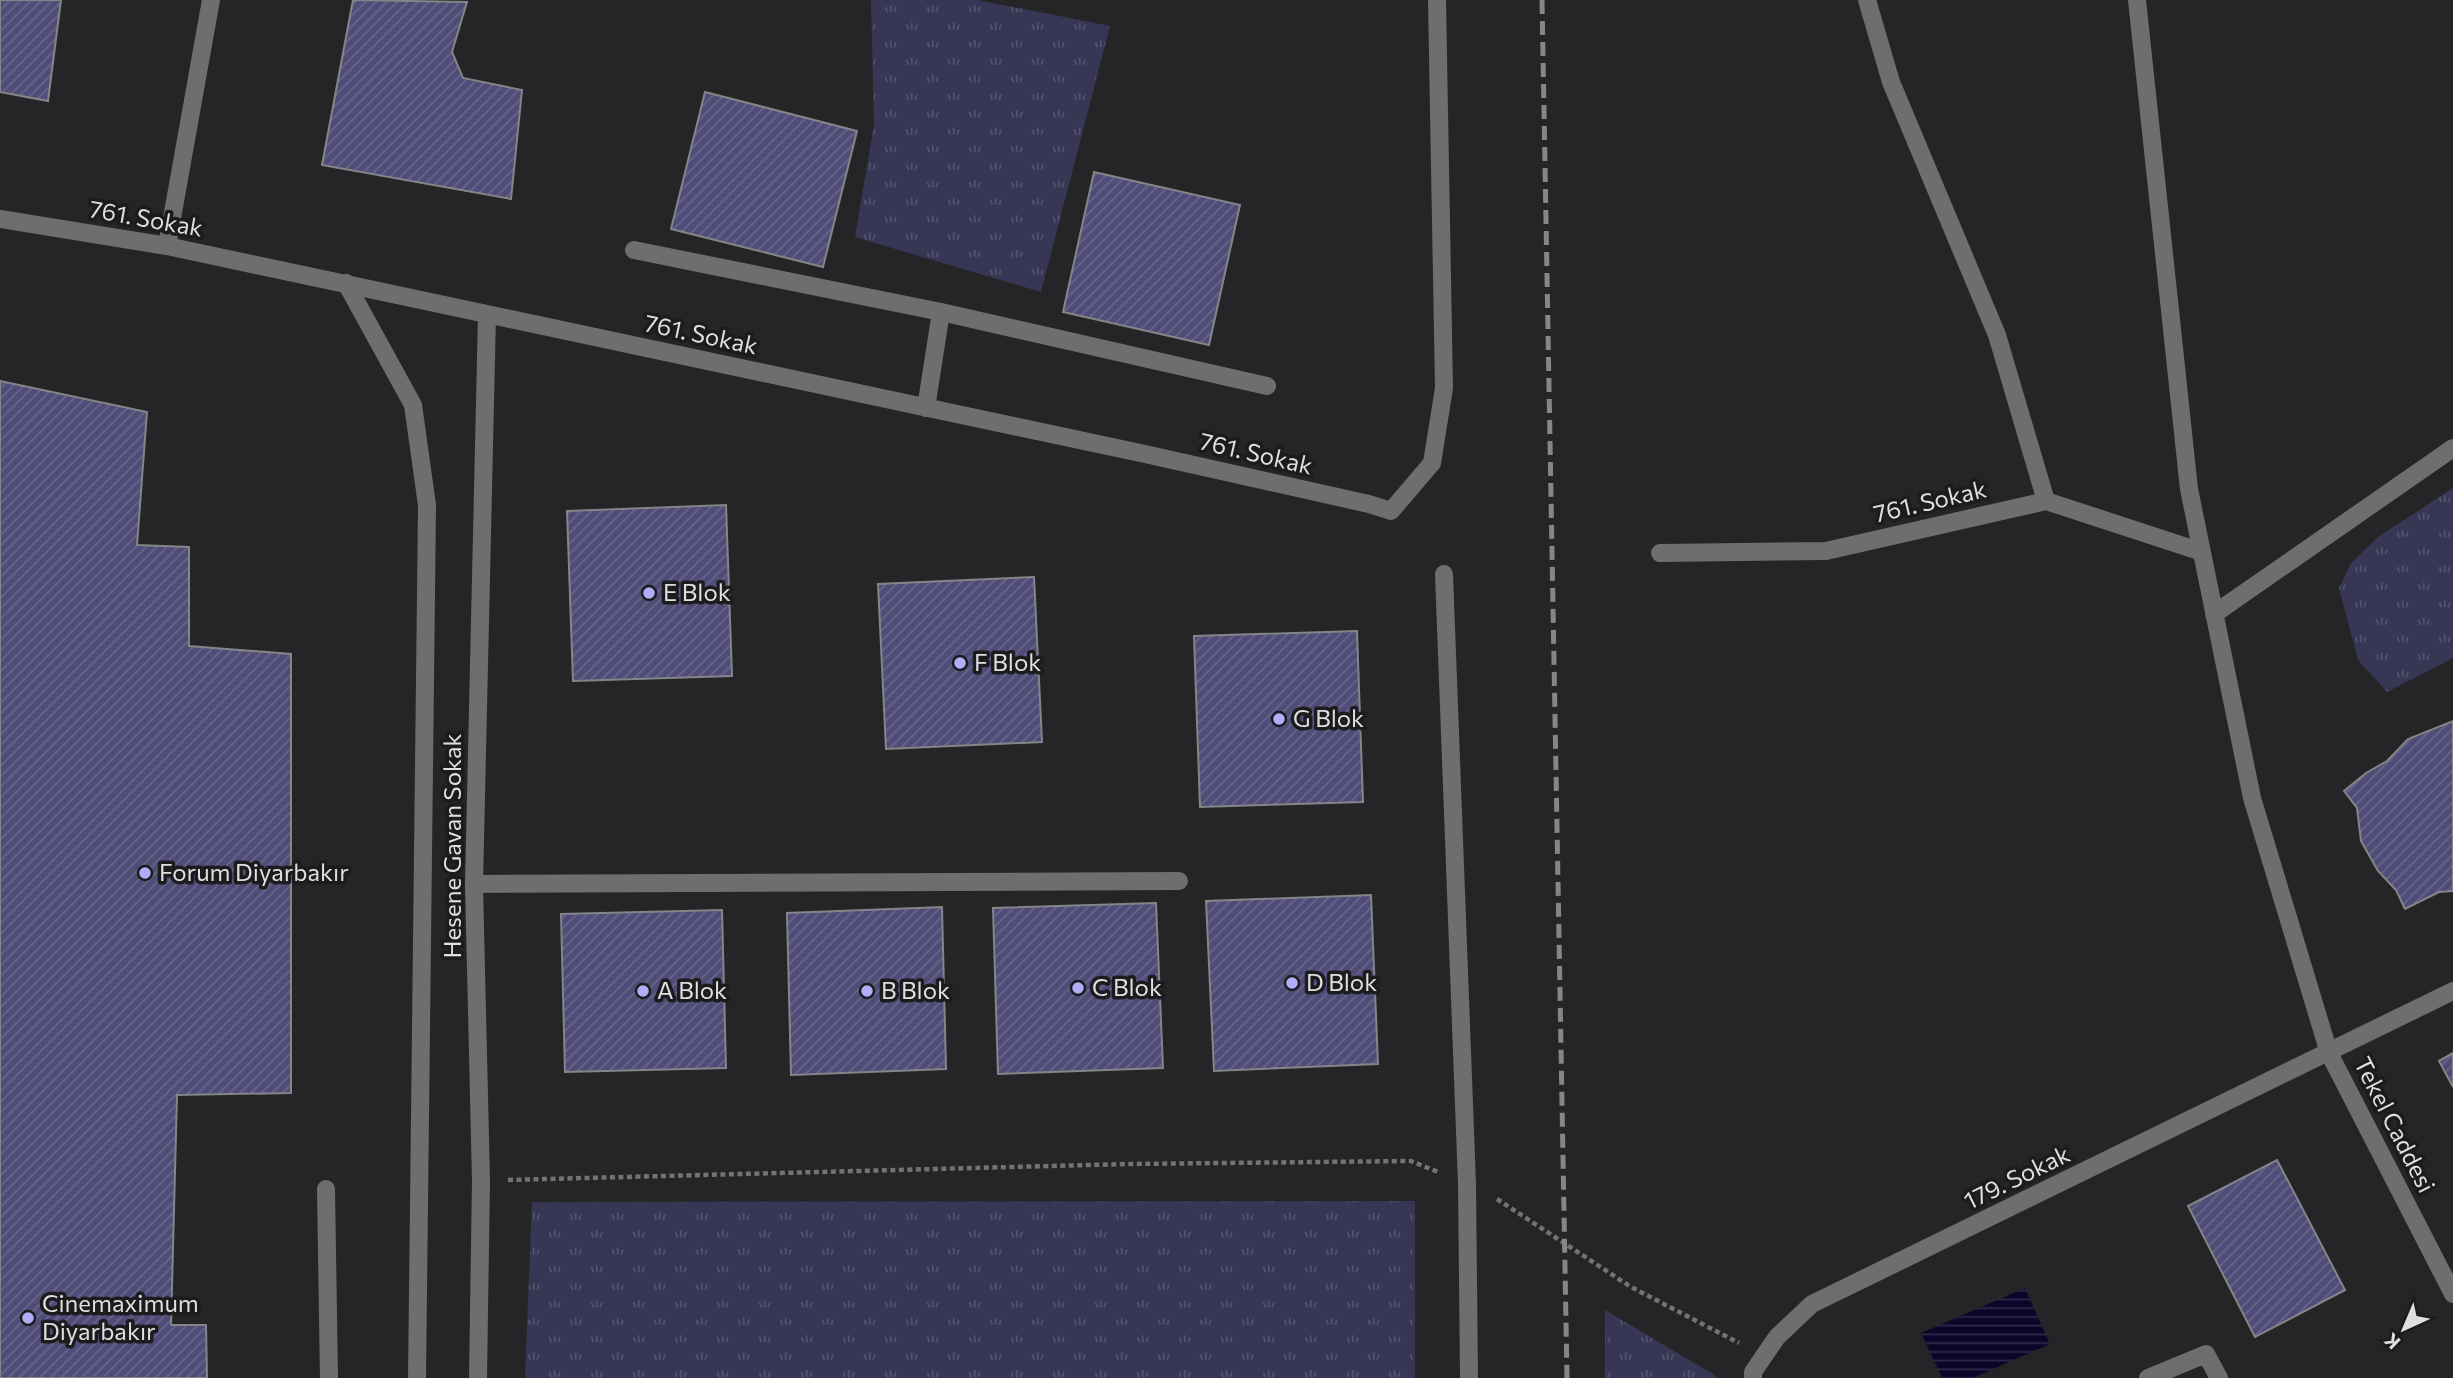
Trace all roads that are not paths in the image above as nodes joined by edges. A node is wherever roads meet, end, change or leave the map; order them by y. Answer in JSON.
{"nodes":[{"id":1,"x":211,"y":0,"type":"edge"},
{"id":2,"x":1437,"y":0,"type":"edge"},
{"id":3,"x":1867,"y":0,"type":"edge"},
{"id":4,"x":2137,"y":0,"type":"edge"},
{"id":5,"x":0,"y":219,"type":"edge"},
{"id":6,"x":167,"y":246,"type":"junction"},
{"id":7,"x":634,"y":250,"type":"dead end"},
{"id":8,"x":346,"y":283,"type":"junction"},
{"id":9,"x":942,"y":312,"type":"junction"},
{"id":10,"x":487,"y":315,"type":"junction"},
{"id":11,"x":1268,"y":386,"type":"dead end"},
{"id":12,"x":926,"y":408,"type":"junction"},
{"id":13,"x":2453,"y":448,"type":"edge"},
{"id":14,"x":2046,"y":501,"type":"junction"},
{"id":15,"x":2202,"y":552,"type":"junction"},
{"id":16,"x":1660,"y":553,"type":"dead end"},
{"id":17,"x":1444,"y":574,"type":"dead end"},
{"id":18,"x":2214,"y":614,"type":"junction"},
{"id":19,"x":1179,"y":881,"type":"dead end"},
{"id":20,"x":474,"y":884,"type":"junction"},
{"id":21,"x":2453,"y":991,"type":"edge"},
{"id":22,"x":2329,"y":1053,"type":"junction"},
{"id":23,"x":326,"y":1189,"type":"dead end"},
{"id":24,"x":2453,"y":1294,"type":"edge"},
{"id":25,"x":329,"y":1378,"type":"edge"},
{"id":26,"x":416,"y":1378,"type":"edge"},
{"id":27,"x":478,"y":1378,"type":"edge"},
{"id":28,"x":1469,"y":1378,"type":"edge"},
{"id":29,"x":1754,"y":1378,"type":"edge"},
{"id":30,"x":2148,"y":1378,"type":"edge"},
{"id":31,"x":2219,"y":1378,"type":"edge"}],
"edges":[{"from":1,"to":6,"type":"street"},
{"from":2,"to":12,"type":"street","name":"761. Sokak"},
{"from":3,"to":14,"type":"street"},
{"from":4,"to":15,"type":"street","name":"Tekel Caddesi"},
{"from":5,"to":6,"type":"street","name":"761. Sokak"},
{"from":6,"to":8,"type":"street","name":"761. Sokak"},
{"from":7,"to":9,"type":"street"},
{"from":8,"to":10,"type":"street","name":"761. Sokak"},
{"from":8,"to":26,"type":"street"},
{"from":9,"to":11,"type":"street"},
{"from":9,"to":12,"type":"street"},
{"from":10,"to":12,"type":"street","name":"761. Sokak"},
{"from":10,"to":20,"type":"street","name":"Hesene Gavan Sokak"},
{"from":13,"to":18,"type":"street"},
{"from":14,"to":15,"type":"street"},
{"from":14,"to":16,"type":"street","name":"761. Sokak"},
{"from":15,"to":18,"type":"street","name":"Tekel Caddesi"},
{"from":17,"to":28,"type":"street"},
{"from":18,"to":22,"type":"street","name":"Tekel Caddesi"},
{"from":19,"to":20,"type":"street"},
{"from":20,"to":27,"type":"street","name":"Hesene Gavan Sokak"},
{"from":21,"to":22,"type":"street","name":"179. Sokak"},
{"from":22,"to":24,"type":"street","name":"Tekel Caddesi"},
{"from":22,"to":29,"type":"street","name":"179. Sokak"},
{"from":23,"to":25,"type":"street"},
{"from":30,"to":31,"type":"street"}]}
